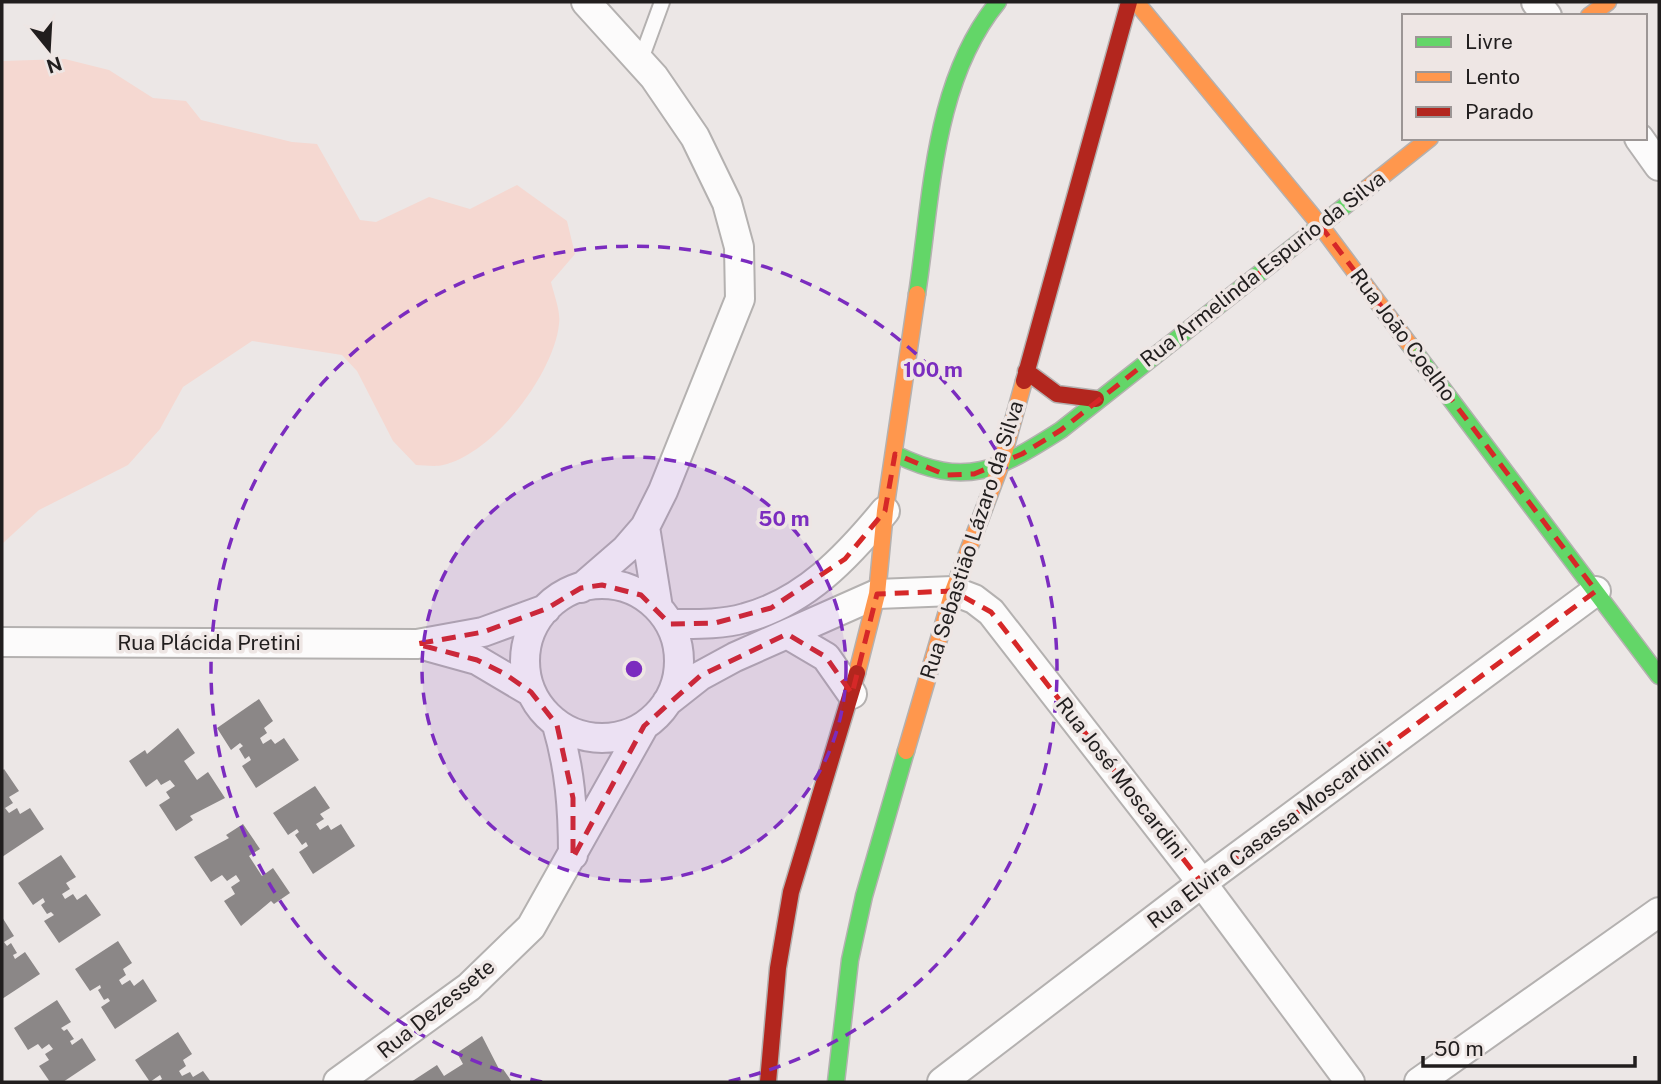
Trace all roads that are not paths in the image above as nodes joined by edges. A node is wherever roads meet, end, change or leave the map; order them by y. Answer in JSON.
{"nodes":[{"id":1,"x":586,"y":2,"type":"edge"},
{"id":2,"x":662,"y":2,"type":"edge"},
{"id":3,"x":998,"y":2,"type":"edge"},
{"id":4,"x":1129,"y":2,"type":"edge"},
{"id":5,"x":1136,"y":2,"type":"edge"},
{"id":6,"x":1608,"y":2,"type":"edge"},
{"id":7,"x":1592,"y":14,"type":"edge"},
{"id":8,"x":640,"y":62,"type":"junction"},
{"id":9,"x":1427,"y":140,"type":"edge"},
{"id":10,"x":1640,"y":140,"type":"edge"},
{"id":11,"x":1659,"y":166,"type":"edge"},
{"id":12,"x":1320,"y":225,"type":"junction"},
{"id":13,"x":1026,"y":371,"type":"junction"},
{"id":14,"x":1096,"y":399,"type":"junction"},
{"id":15,"x":895,"y":454,"type":"junction"},
{"id":16,"x":1001,"y":464,"type":"junction"},
{"id":17,"x":885,"y":511,"type":"junction"},
{"id":18,"x":645,"y":527,"type":"junction"},
{"id":19,"x":581,"y":587,"type":"junction"},
{"id":20,"x":953,"y":591,"type":"junction"},
{"id":21,"x":1596,"y":591,"type":"junction"},
{"id":22,"x":877,"y":594,"type":"junction"},
{"id":23,"x":546,"y":609,"type":"junction"},
{"id":24,"x":664,"y":616,"type":"junction"},
{"id":25,"x":787,"y":634,"type":"junction"},
{"id":26,"x":2,"y":642,"type":"edge"},
{"id":27,"x":417,"y":644,"type":"junction"},
{"id":28,"x":1659,"y":676,"type":"edge"},
{"id":29,"x":531,"y":692,"type":"junction"},
{"id":30,"x":852,"y":694,"type":"junction"},
{"id":31,"x":667,"y":702,"type":"junction"},
{"id":32,"x":557,"y":724,"type":"junction"},
{"id":33,"x":644,"y":726,"type":"junction"},
{"id":34,"x":573,"y":858,"type":"junction"},
{"id":35,"x":1202,"y":883,"type":"junction"},
{"id":36,"x":1659,"y":912,"type":"edge"},
{"id":37,"x":838,"y":1081,"type":"edge"},
{"id":38,"x":338,"y":1082,"type":"edge"},
{"id":39,"x":768,"y":1082,"type":"edge"},
{"id":40,"x":942,"y":1082,"type":"edge"},
{"id":41,"x":1350,"y":1082,"type":"edge"},
{"id":42,"x":1419,"y":1082,"type":"edge"}],
"edges":[{"from":1,"to":8,"type":"street"},
{"from":2,"to":8,"type":"lane"},
{"from":3,"to":15,"type":"street"},
{"from":4,"to":13,"type":"street","name":"Rua Sebastião Lázaro da Silva"},
{"from":5,"to":12,"type":"street","name":"Rua João Coelho"},
{"from":6,"to":7,"type":"street"},
{"from":8,"to":18,"type":"street"},
{"from":9,"to":12,"type":"street","name":"Rua Armelinda Espurio da Silva"},
{"from":10,"to":11,"type":"street"},
{"from":12,"to":14,"type":"street","name":"Rua Armelinda Espurio da Silva"},
{"from":12,"to":21,"type":"street","name":"Rua João Coelho"},
{"from":13,"to":14,"type":"street"},
{"from":13,"to":16,"type":"street","name":"Rua Sebastião Lázaro da Silva"},
{"from":14,"to":16,"type":"street","name":"Rua Armelinda Espurio da Silva"},
{"from":15,"to":16,"type":"street","name":"Rua Armelinda Espurio da Silva"},
{"from":15,"to":17,"type":"street"},
{"from":16,"to":20,"type":"street","name":"Rua Sebastião Lázaro da Silva"},
{"from":17,"to":22,"type":"street"},
{"from":17,"to":24,"type":"street"},
{"from":18,"to":19,"type":"street"},
{"from":18,"to":24,"type":"street"},
{"from":19,"to":23,"type":"street"},
{"from":19,"to":24,"type":"street"},
{"from":20,"to":22,"type":"street"},
{"from":20,"to":35,"type":"street","name":"Rua José Moscardini"},
{"from":20,"to":37,"type":"street","name":"Rua Sebastião Lázaro da Silva"},
{"from":21,"to":28,"type":"street","name":"Rua João Coelho"},
{"from":21,"to":35,"type":"street","name":"Rua Elvira Casassa Moscardini"},
{"from":22,"to":25,"type":"street"},
{"from":22,"to":30,"type":"street"},
{"from":23,"to":27,"type":"street","name":"Rua Plácida Pretini"},
{"from":23,"to":29,"type":"street"},
{"from":24,"to":31,"type":"street"},
{"from":25,"to":30,"type":"street"},
{"from":25,"to":31,"type":"street"},
{"from":26,"to":27,"type":"street","name":"Rua Plácida Pretini"},
{"from":27,"to":29,"type":"street","name":"Rua Plácida Pretini"},
{"from":29,"to":32,"type":"street"},
{"from":30,"to":39,"type":"street"},
{"from":31,"to":33,"type":"street"},
{"from":32,"to":33,"type":"street"},
{"from":32,"to":34,"type":"street"},
{"from":33,"to":34,"type":"street","name":"Rua Dezessete"},
{"from":34,"to":38,"type":"street","name":"Rua Dezessete"},
{"from":35,"to":40,"type":"street","name":"Rua Elvira Casassa Moscardini"},
{"from":35,"to":41,"type":"street","name":"Rua José Moscardini"},
{"from":36,"to":42,"type":"street"}]}
